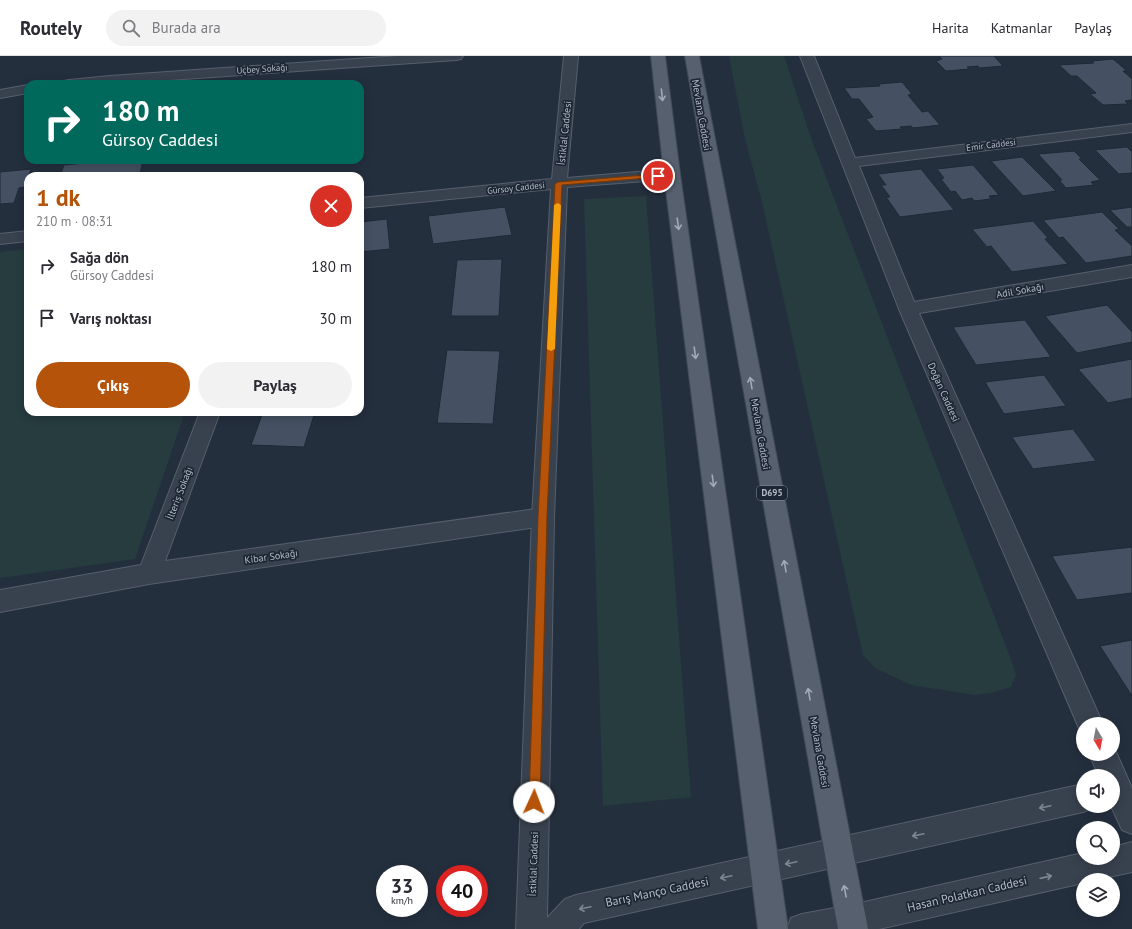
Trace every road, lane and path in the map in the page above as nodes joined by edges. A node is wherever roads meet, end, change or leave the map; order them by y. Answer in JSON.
{"nodes":[{"id":1,"x":456,"y":56,"type":"edge"},
{"id":2,"x":571,"y":56,"type":"edge"},
{"id":3,"x":658,"y":56,"type":"edge"},
{"id":4,"x":692,"y":56,"type":"edge"},
{"id":5,"x":807,"y":56,"type":"edge"},
{"id":6,"x":110,"y":80,"type":"edge"},
{"id":7,"x":24,"y":91,"type":"edge"},
{"id":8,"x":0,"y":94,"type":"edge"},
{"id":9,"x":1132,"y":128,"type":"edge"},
{"id":10,"x":849,"y":163,"type":"junction"},
{"id":11,"x":672,"y":174,"type":"junction"},
{"id":12,"x":558,"y":184,"type":"junction"},
{"id":13,"x":364,"y":203,"type":"edge"},
{"id":14,"x":24,"y":236,"type":"edge"},
{"id":15,"x":0,"y":239,"type":"edge"},
{"id":16,"x":1129,"y":276,"type":"edge"},
{"id":17,"x":908,"y":309,"type":"junction"},
{"id":18,"x":208,"y":416,"type":"edge"},
{"id":19,"x":543,"y":517,"type":"junction"},
{"id":20,"x":148,"y":574,"type":"junction"},
{"id":21,"x":0,"y":600,"type":"edge"},
{"id":22,"x":1087,"y":717,"type":"edge"},
{"id":23,"x":1120,"y":789,"type":"edge"},
{"id":24,"x":1076,"y":800,"type":"edge"},
{"id":25,"x":1132,"y":820,"type":"edge"},
{"id":26,"x":838,"y":852,"type":"junction"},
{"id":27,"x":1132,"y":857,"type":"edge"},
{"id":28,"x":764,"y":869,"type":"junction"},
{"id":29,"x":852,"y":924,"type":"edge"},
{"id":30,"x":531,"y":929,"type":"edge"},
{"id":31,"x":557,"y":929,"type":"edge"},
{"id":32,"x":773,"y":929,"type":"edge"},
{"id":33,"x":802,"y":929,"type":"edge"}],
"edges":[{"from":1,"to":6,"type":"street","name":"Uçbey Sokağı"},
{"from":2,"to":12,"type":"street","name":"İstiklal Caddesi"},
{"from":3,"to":11,"type":"main road","one_way":true},
{"from":26,"to":4,"type":"main road","name":"Mevlana Caddesi","number":"D695","one_way":true},
{"from":5,"to":10,"type":"street","name":"Doğan Caddesi"},
{"from":7,"to":8,"type":"street"},
{"from":9,"to":10,"type":"street","name":"Emir Caddesi"},
{"from":10,"to":17,"type":"street","name":"Doğan Caddesi"},
{"from":11,"to":12,"type":"street","name":"Gürsoy Caddesi"},
{"from":11,"to":28,"type":"main road","one_way":true},
{"from":12,"to":13,"type":"street","name":"Gürsoy Caddesi"},
{"from":12,"to":19,"type":"street","name":"İstiklal Caddesi"},
{"from":14,"to":15,"type":"street"},
{"from":16,"to":17,"type":"street","name":"Adil Sokağı"},
{"from":17,"to":22,"type":"street","name":"Doğan Caddesi"},
{"from":18,"to":20,"type":"street","name":"İlteriş Sokağı"},
{"from":19,"to":20,"type":"street","name":"Kibar Sokağı"},
{"from":19,"to":30,"type":"street","name":"İstiklal Caddesi"},
{"from":20,"to":21,"type":"street","name":"Kibar Sokağı"},
{"from":23,"to":25,"type":"street"},
{"from":24,"to":26,"type":"street","one_way":true},
{"from":26,"to":28,"type":"street","one_way":true},
{"from":29,"to":26,"type":"main road","name":"Mevlana Caddesi","number":"D695","one_way":true},
{"from":29,"to":27,"type":"street","name":"Hasan Polatkan Caddesi","one_way":true},
{"from":28,"to":31,"type":"street","name":"Barış Manço Caddesi","one_way":true},
{"from":28,"to":32,"type":"main road"},
{"from":29,"to":33,"type":"street","name":"Hasan Polatkan Caddesi"}]}
